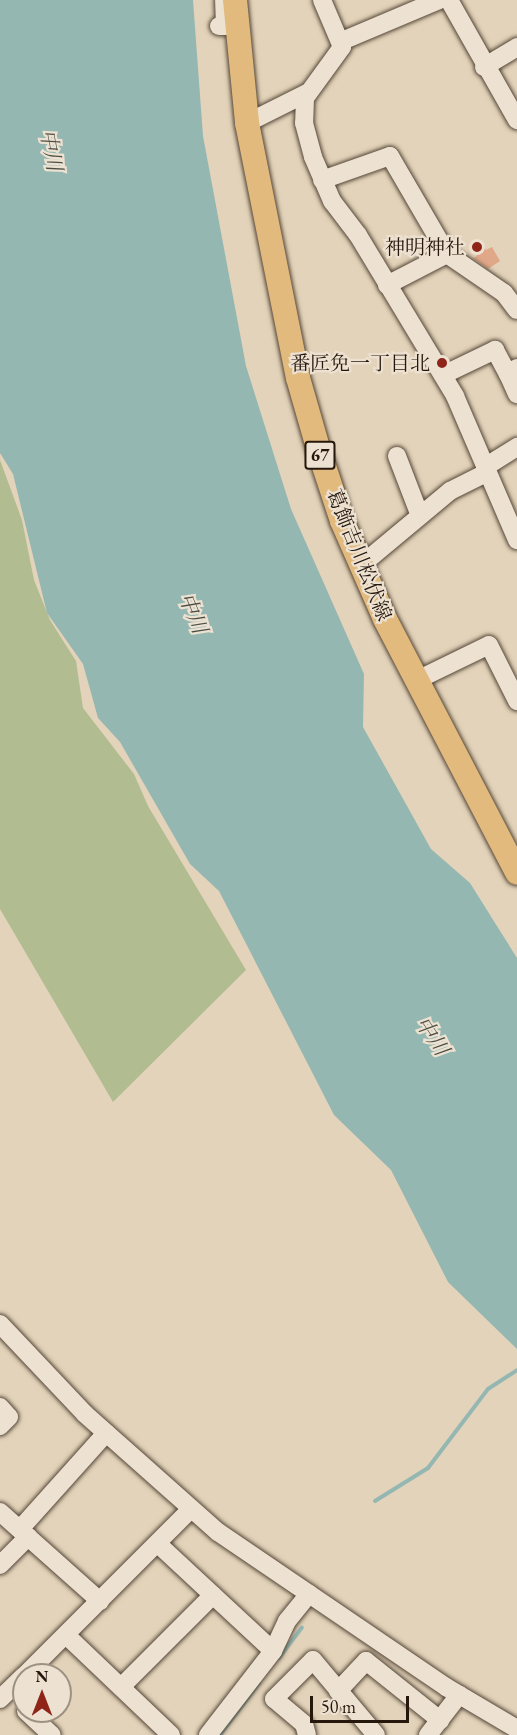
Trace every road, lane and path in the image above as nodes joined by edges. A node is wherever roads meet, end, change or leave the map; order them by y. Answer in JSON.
{"nodes":[{"id":1,"x":224,"y":0,"type":"edge"},
{"id":2,"x":235,"y":0,"type":"edge"},
{"id":3,"x":322,"y":0,"type":"edge"},
{"id":4,"x":439,"y":0,"type":"edge"},
{"id":5,"x":449,"y":0,"type":"edge"},
{"id":6,"x":219,"y":26,"type":"dead end"},
{"id":7,"x":342,"y":41,"type":"junction"},
{"id":8,"x":517,"y":47,"type":"edge"},
{"id":9,"x":484,"y":67,"type":"junction"},
{"id":10,"x":307,"y":93,"type":"junction"},
{"id":11,"x":517,"y":120,"type":"edge"},
{"id":12,"x":247,"y":123,"type":"junction"},
{"id":13,"x":322,"y":180,"type":"junction"},
{"id":14,"x":447,"y":254,"type":"junction"},
{"id":15,"x":387,"y":285,"type":"junction"},
{"id":16,"x":509,"y":294,"type":"edge"},
{"id":17,"x":517,"y":310,"type":"edge"},
{"id":18,"x":513,"y":371,"type":"edge"},
{"id":19,"x":443,"y":375,"type":"junction"},
{"id":20,"x":517,"y":394,"type":"edge"},
{"id":21,"x":517,"y":447,"type":"edge"},
{"id":22,"x":398,"y":456,"type":"dead end"},
{"id":23,"x":486,"y":470,"type":"junction"},
{"id":24,"x":420,"y":516,"type":"junction"},
{"id":25,"x":517,"y":540,"type":"edge"},
{"id":26,"x":360,"y":566,"type":"junction"},
{"id":27,"x":415,"y":681,"type":"junction"},
{"id":28,"x":517,"y":701,"type":"edge"},
{"id":29,"x":517,"y":873,"type":"edge"},
{"id":30,"x":0,"y":1324,"type":"edge"},
{"id":31,"x":0,"y":1407,"type":"edge"},
{"id":32,"x":0,"y":1426,"type":"edge"},
{"id":33,"x":106,"y":1433,"type":"junction"},
{"id":34,"x":190,"y":1510,"type":"junction"},
{"id":35,"x":0,"y":1512,"type":"edge"},
{"id":36,"x":24,"y":1533,"type":"junction"},
{"id":37,"x":158,"y":1544,"type":"junction"},
{"id":38,"x":0,"y":1565,"type":"edge"},
{"id":39,"x":309,"y":1594,"type":"junction"},
{"id":40,"x":213,"y":1595,"type":"junction"},
{"id":41,"x":100,"y":1601,"type":"junction"},
{"id":42,"x":66,"y":1635,"type":"junction"},
{"id":43,"x":273,"y":1651,"type":"junction"},
{"id":44,"x":38,"y":1663,"type":"edge"},
{"id":45,"x":121,"y":1687,"type":"junction"},
{"id":46,"x":338,"y":1691,"type":"junction"},
{"id":47,"x":459,"y":1695,"type":"junction"},
{"id":48,"x":440,"y":1720,"type":"junction"},
{"id":49,"x":39,"y":1723,"type":"edge"},
{"id":50,"x":514,"y":1726,"type":"edge"},
{"id":51,"x":52,"y":1735,"type":"edge"},
{"id":52,"x":171,"y":1735,"type":"edge"},
{"id":53,"x":208,"y":1735,"type":"edge"},
{"id":54,"x":307,"y":1735,"type":"edge"},
{"id":55,"x":376,"y":1735,"type":"edge"},
{"id":56,"x":428,"y":1735,"type":"edge"}],
"edges":[{"from":1,"to":6,"type":"street"},
{"from":2,"to":12,"type":"main road","name":"葛飾吉川松伏線","number":"67"},
{"from":3,"to":7,"type":"street"},
{"from":4,"to":7,"type":"street"},
{"from":5,"to":9,"type":"street"},
{"from":7,"to":10,"type":"street"},
{"from":8,"to":9,"type":"street"},
{"from":9,"to":11,"type":"street"},
{"from":10,"to":12,"type":"street"},
{"from":10,"to":13,"type":"street"},
{"from":12,"to":26,"type":"main road","name":"葛飾吉川松伏線","number":"67"},
{"from":13,"to":14,"type":"street"},
{"from":13,"to":15,"type":"street"},
{"from":14,"to":15,"type":"street"},
{"from":14,"to":16,"type":"street"},
{"from":15,"to":19,"type":"street"},
{"from":16,"to":17,"type":"street"},
{"from":18,"to":19,"type":"street"},
{"from":18,"to":20,"type":"street"},
{"from":19,"to":23,"type":"street"},
{"from":21,"to":23,"type":"street"},
{"from":22,"to":24,"type":"street"},
{"from":23,"to":24,"type":"street"},
{"from":23,"to":25,"type":"street"},
{"from":24,"to":26,"type":"street"},
{"from":26,"to":27,"type":"main road","name":"葛飾吉川松伏線","number":"67"},
{"from":27,"to":28,"type":"street"},
{"from":27,"to":29,"type":"main road","name":"葛飾吉川松伏線","number":"67"},
{"from":30,"to":33,"type":"street"},
{"from":31,"to":32,"type":"street"},
{"from":33,"to":34,"type":"street"},
{"from":33,"to":36,"type":"street"},
{"from":34,"to":37,"type":"street"},
{"from":34,"to":39,"type":"street"},
{"from":35,"to":36,"type":"street"},
{"from":36,"to":38,"type":"street"},
{"from":36,"to":41,"type":"street"},
{"from":37,"to":40,"type":"street"},
{"from":37,"to":41,"type":"street"},
{"from":39,"to":43,"type":"street"},
{"from":39,"to":47,"type":"street"},
{"from":40,"to":43,"type":"street"},
{"from":40,"to":45,"type":"street"},
{"from":41,"to":42,"type":"street"},
{"from":42,"to":44,"type":"street"},
{"from":42,"to":45,"type":"street"},
{"from":43,"to":53,"type":"street"},
{"from":45,"to":52,"type":"street"},
{"from":46,"to":48,"type":"street"},
{"from":46,"to":54,"type":"street"},
{"from":46,"to":55,"type":"street"},
{"from":47,"to":48,"type":"street"},
{"from":47,"to":50,"type":"street"},
{"from":48,"to":56,"type":"street"},
{"from":49,"to":51,"type":"street"}]}
